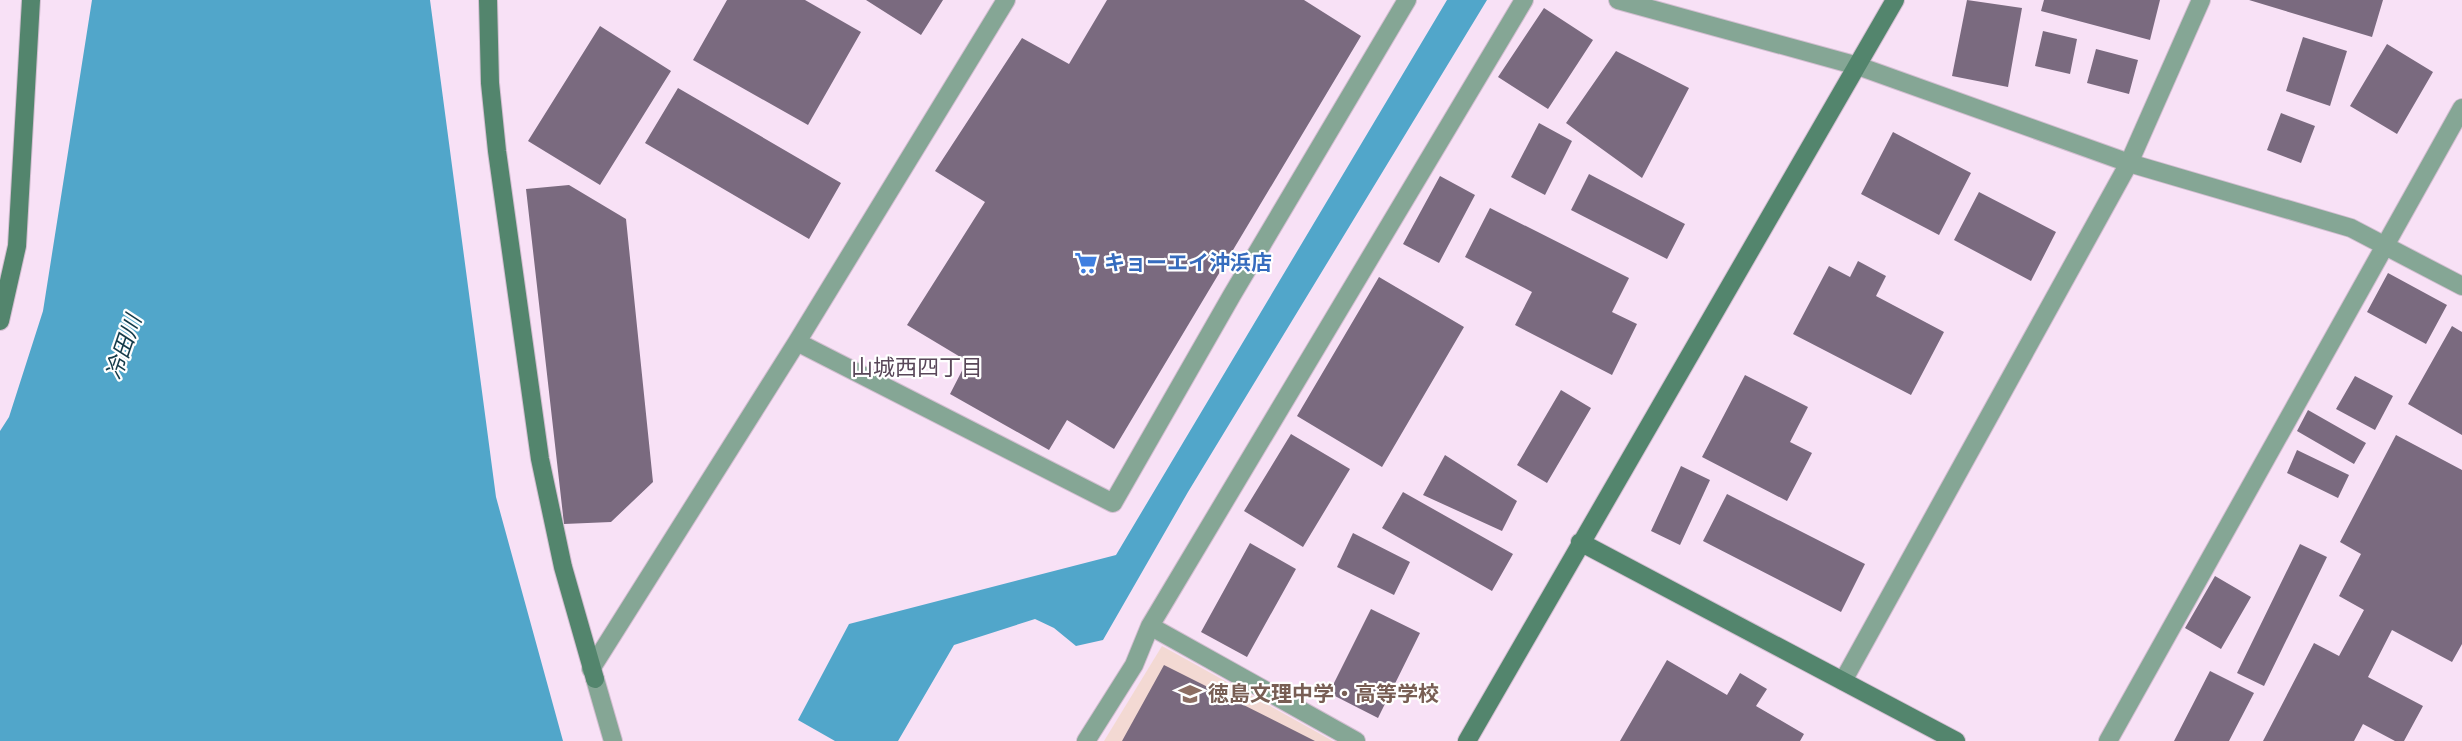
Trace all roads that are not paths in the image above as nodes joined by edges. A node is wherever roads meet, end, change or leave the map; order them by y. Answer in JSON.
{"nodes":[{"id":1,"x":31,"y":0,"type":"edge"},
{"id":2,"x":488,"y":0,"type":"edge"},
{"id":3,"x":1006,"y":0,"type":"edge"},
{"id":4,"x":1407,"y":0,"type":"edge"},
{"id":5,"x":1524,"y":0,"type":"edge"},
{"id":6,"x":1618,"y":0,"type":"edge"},
{"id":7,"x":1894,"y":0,"type":"edge"},
{"id":8,"x":2200,"y":0,"type":"edge"},
{"id":9,"x":1858,"y":66,"type":"junction"},
{"id":10,"x":2462,"y":108,"type":"edge"},
{"id":11,"x":2129,"y":163,"type":"junction"},
{"id":12,"x":2385,"y":244,"type":"junction"},
{"id":13,"x":2462,"y":286,"type":"edge"},
{"id":14,"x":0,"y":321,"type":"edge"},
{"id":15,"x":797,"y":342,"type":"junction"},
{"id":16,"x":1581,"y":542,"type":"junction"},
{"id":17,"x":1150,"y":626,"type":"junction"},
{"id":18,"x":593,"y":674,"type":"junction"},
{"id":19,"x":1843,"y":681,"type":"junction"},
{"id":20,"x":613,"y":741,"type":"edge"},
{"id":21,"x":1086,"y":741,"type":"edge"},
{"id":22,"x":1356,"y":741,"type":"edge"},
{"id":23,"x":1467,"y":741,"type":"edge"},
{"id":24,"x":1956,"y":741,"type":"edge"},
{"id":25,"x":2108,"y":741,"type":"edge"}],
"edges":[{"from":1,"to":14,"type":"street"},
{"from":2,"to":18,"type":"street"},
{"from":3,"to":15,"type":"street"},
{"from":4,"to":15,"type":"street"},
{"from":5,"to":17,"type":"street"},
{"from":6,"to":9,"type":"street"},
{"from":7,"to":9,"type":"street"},
{"from":8,"to":11,"type":"street"},
{"from":9,"to":11,"type":"street"},
{"from":9,"to":16,"type":"street"},
{"from":10,"to":12,"type":"street"},
{"from":11,"to":12,"type":"street"},
{"from":11,"to":19,"type":"street"},
{"from":12,"to":13,"type":"street"},
{"from":12,"to":25,"type":"street"},
{"from":15,"to":18,"type":"street"},
{"from":16,"to":19,"type":"street"},
{"from":16,"to":23,"type":"street"},
{"from":17,"to":21,"type":"street"},
{"from":17,"to":22,"type":"street"},
{"from":18,"to":20,"type":"street"},
{"from":19,"to":24,"type":"street"}]}
